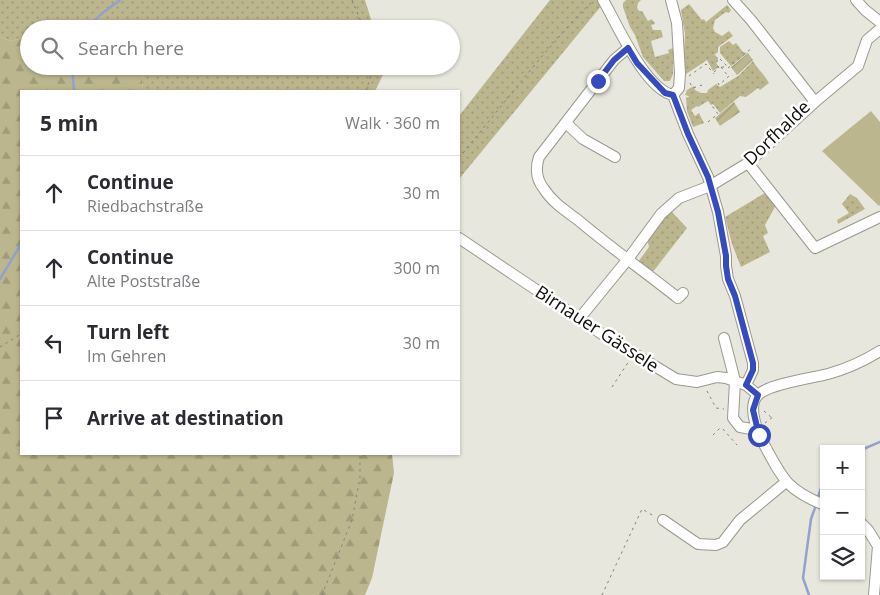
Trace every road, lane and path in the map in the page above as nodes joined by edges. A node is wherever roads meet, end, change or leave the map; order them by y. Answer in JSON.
{"nodes":[{"id":1,"x":352,"y":0,"type":"edge"},
{"id":2,"x":594,"y":0,"type":"edge"},
{"id":3,"x":603,"y":0,"type":"edge"},
{"id":4,"x":733,"y":0,"type":"edge"},
{"id":5,"x":856,"y":0,"type":"edge"},
{"id":6,"x":675,"y":1,"type":"edge"},
{"id":7,"x":360,"y":20,"type":"edge"},
{"id":8,"x":880,"y":22,"type":"edge"},
{"id":9,"x":880,"y":29,"type":"edge"},
{"id":10,"x":628,"y":48,"type":"junction"},
{"id":11,"x":754,"y":48,"type":"dead end"},
{"id":12,"x":720,"y":68,"type":"junction"},
{"id":13,"x":727,"y":68,"type":"junction"},
{"id":14,"x":371,"y":75,"type":"edge"},
{"id":15,"x":733,"y":75,"type":"dead end"},
{"id":16,"x":729,"y":76,"type":"junction"},
{"id":17,"x":679,"y":81,"type":"junction"},
{"id":18,"x":690,"y":83,"type":"dead end"},
{"id":19,"x":718,"y":83,"type":"dead end"},
{"id":20,"x":702,"y":85,"type":"dead end"},
{"id":21,"x":693,"y":88,"type":"junction"},
{"id":22,"x":366,"y":90,"type":"edge"},
{"id":23,"x":689,"y":90,"type":"dead end"},
{"id":24,"x":673,"y":95,"type":"junction"},
{"id":25,"x":815,"y":102,"type":"junction"},
{"id":26,"x":712,"y":108,"type":"dead end"},
{"id":27,"x":708,"y":122,"type":"dead end"},
{"id":28,"x":566,"y":123,"type":"junction"},
{"id":29,"x":460,"y":157,"type":"edge"},
{"id":30,"x":615,"y":158,"type":"dead end"},
{"id":31,"x":748,"y":163,"type":"junction"},
{"id":32,"x":710,"y":186,"type":"junction"},
{"id":33,"x":880,"y":217,"type":"edge"},
{"id":34,"x":460,"y":239,"type":"edge"},
{"id":35,"x":628,"y":259,"type":"junction"},
{"id":36,"x":683,"y":293,"type":"dead end"},
{"id":37,"x":578,"y":319,"type":"junction"},
{"id":38,"x":20,"y":335,"type":"edge"},
{"id":39,"x":724,"y":338,"type":"dead end"},
{"id":40,"x":0,"y":347,"type":"edge"},
{"id":41,"x":880,"y":351,"type":"edge"},
{"id":42,"x":633,"y":354,"type":"junction"},
{"id":43,"x":702,"y":381,"type":"junction"},
{"id":44,"x":735,"y":381,"type":"junction"},
{"id":45,"x":746,"y":385,"type":"junction"},
{"id":46,"x":612,"y":387,"type":"dead end"},
{"id":47,"x":758,"y":395,"type":"junction"},
{"id":48,"x":722,"y":409,"type":"dead end"},
{"id":49,"x":753,"y":410,"type":"junction"},
{"id":50,"x":772,"y":418,"type":"dead end"},
{"id":51,"x":757,"y":430,"type":"junction"},
{"id":52,"x":713,"y":435,"type":"dead end"},
{"id":53,"x":737,"y":445,"type":"dead end"},
{"id":54,"x":360,"y":455,"type":"edge"},
{"id":55,"x":786,"y":482,"type":"junction"},
{"id":56,"x":820,"y":503,"type":"edge"},
{"id":57,"x":663,"y":520,"type":"joint"},
{"id":58,"x":865,"y":527,"type":"edge"},
{"id":59,"x":879,"y":546,"type":"edge"},
{"id":60,"x":322,"y":595,"type":"edge"},
{"id":61,"x":602,"y":595,"type":"edge"},
{"id":62,"x":874,"y":595,"type":"edge"}],
"edges":[{"from":1,"to":7,"type":"path"},
{"from":2,"to":29,"type":"path"},
{"from":3,"to":10,"type":"street"},
{"from":4,"to":25,"type":"street","name":"Dorfhalde"},
{"from":5,"to":8,"type":"street"},
{"from":6,"to":17,"type":"street"},
{"from":9,"to":25,"type":"street"},
{"from":10,"to":24,"type":"street"},
{"from":10,"to":28,"type":"street"},
{"from":11,"to":13,"type":"path"},
{"from":12,"to":13,"type":"path"},
{"from":12,"to":13,"type":"path"},
{"from":12,"to":16,"type":"path"},
{"from":12,"to":17,"type":"path"},
{"from":14,"to":22,"type":"path"},
{"from":15,"to":16,"type":"path"},
{"from":16,"to":19,"type":"path"},
{"from":17,"to":24,"type":"street"},
{"from":18,"to":21,"type":"path"},
{"from":20,"to":21,"type":"path"},
{"from":21,"to":23,"type":"path"},
{"from":24,"to":32,"type":"street"},
{"from":25,"to":31,"type":"street","name":"Dorfhalde"},
{"from":26,"to":27,"type":"path"},
{"from":28,"to":30,"type":"street"},
{"from":28,"to":35,"type":"street"},
{"from":31,"to":32,"type":"street","name":"Dorfhalde"},
{"from":31,"to":33,"type":"street"},
{"from":32,"to":35,"type":"street","name":"Dorfhalde"},
{"from":32,"to":45,"type":"street"},
{"from":34,"to":37,"type":"street","name":"Birnauer Gässele"},
{"from":35,"to":36,"type":"street"},
{"from":35,"to":37,"type":"street","name":"Dorfhalde"},
{"from":37,"to":42,"type":"street","name":"Birnauer Gässele"},
{"from":38,"to":40,"type":"path"},
{"from":39,"to":44,"type":"street"},
{"from":41,"to":47,"type":"street"},
{"from":42,"to":43,"type":"street","name":"Birnauer Gässele"},
{"from":42,"to":46,"type":"path"},
{"from":43,"to":44,"type":"street","name":"Birnauer Gässele"},
{"from":43,"to":48,"type":"path"},
{"from":44,"to":45,"type":"street","name":"Birnauer Gässele"},
{"from":44,"to":51,"type":"street"},
{"from":45,"to":47,"type":"street","name":"Birnauer Gässele"},
{"from":47,"to":49,"type":"street"},
{"from":49,"to":50,"type":"path"},
{"from":49,"to":51,"type":"street"},
{"from":51,"to":55,"type":"street"},
{"from":52,"to":53,"type":"path"},
{"from":54,"to":60,"type":"path"},
{"from":55,"to":56,"type":"street"},
{"from":55,"to":57,"type":"street"},
{"from":57,"to":61,"type":"path"},
{"from":58,"to":59,"type":"street"},
{"from":59,"to":62,"type":"street"}]}
